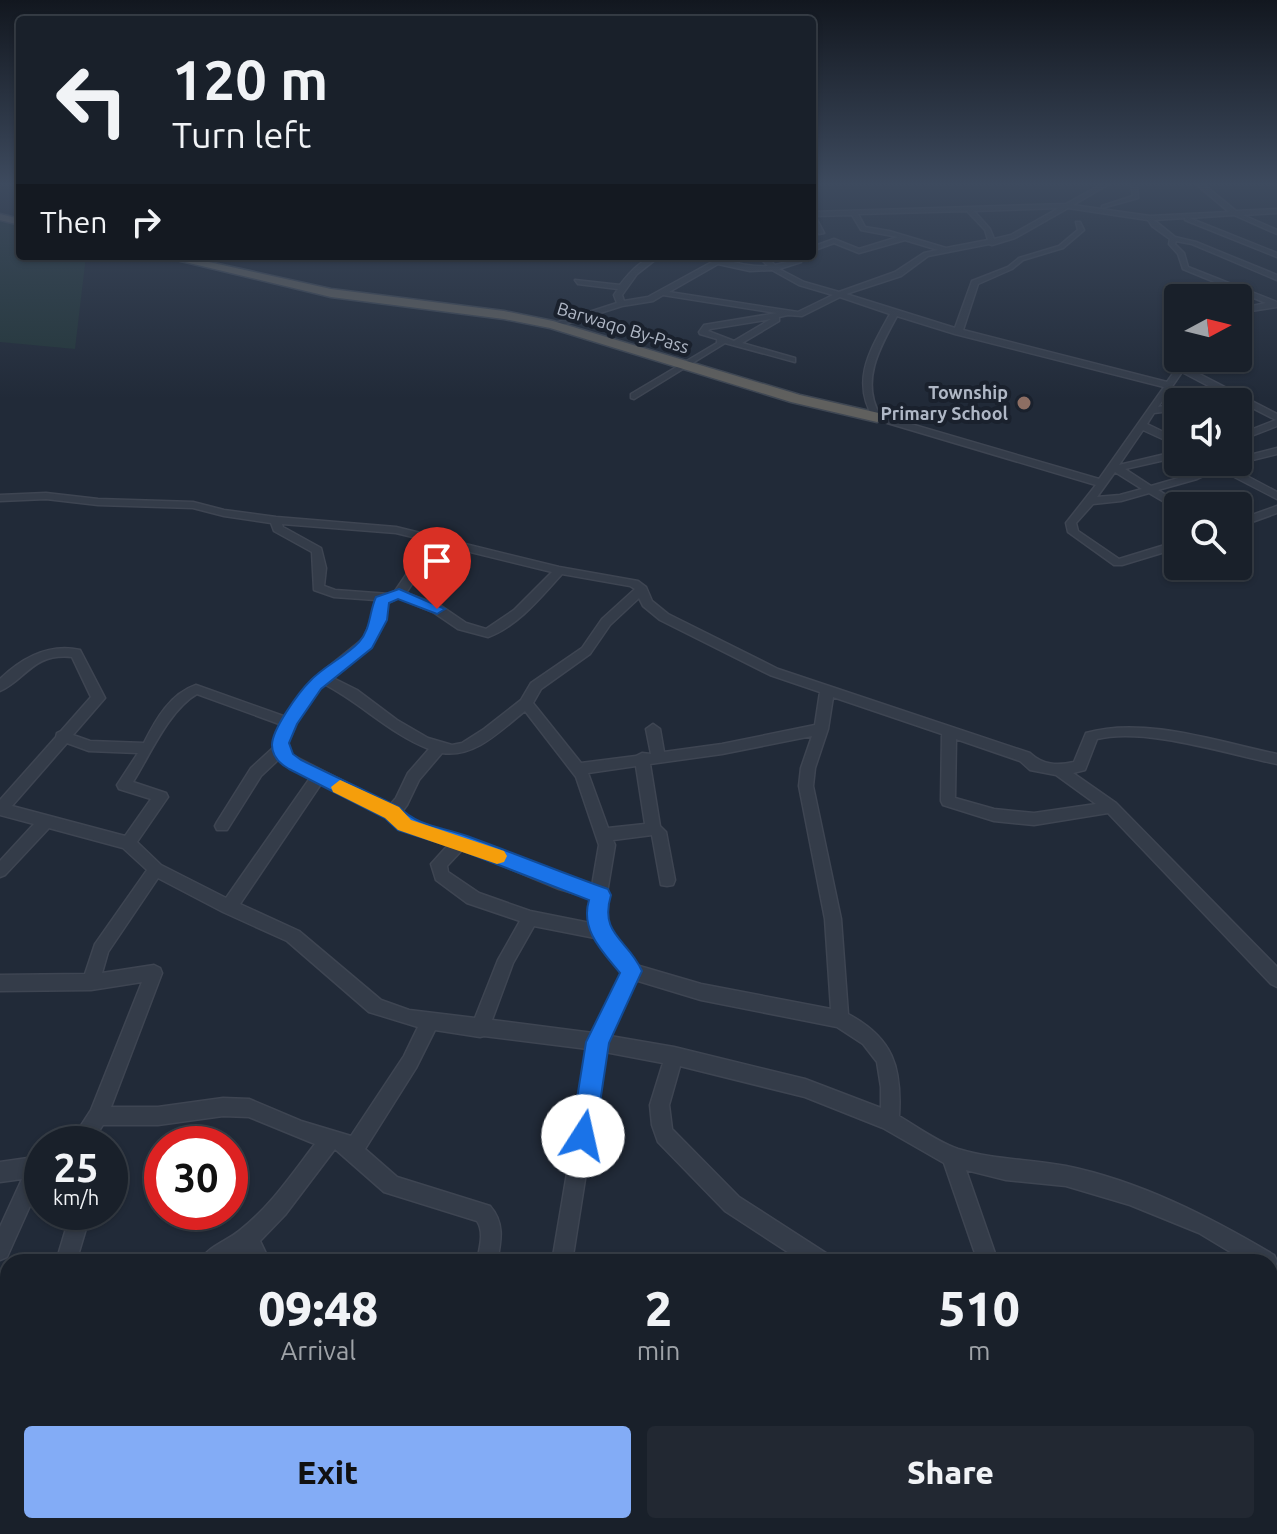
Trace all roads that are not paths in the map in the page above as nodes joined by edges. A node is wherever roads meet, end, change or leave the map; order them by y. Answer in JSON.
{"nodes":[{"id":1,"x":924,"y":256,"type":"edge"},
{"id":2,"x":1012,"y":256,"type":"edge"},
{"id":3,"x":1032,"y":256,"type":"edge"},
{"id":4,"x":1182,"y":256,"type":"edge"},
{"id":5,"x":1222,"y":256,"type":"edge"},
{"id":6,"x":1277,"y":256,"type":"edge"},
{"id":7,"x":1021,"y":259,"type":"junction"},
{"id":8,"x":184,"y":260,"type":"edge"},
{"id":9,"x":650,"y":260,"type":"edge"},
{"id":10,"x":723,"y":260,"type":"edge"},
{"id":11,"x":765,"y":260,"type":"edge"},
{"id":12,"x":799,"y":260,"type":"edge"},
{"id":13,"x":1241,"y":264,"type":"junction"},
{"id":14,"x":774,"y":270,"type":"junction"},
{"id":15,"x":1277,"y":278,"type":"edge"},
{"id":16,"x":578,"y":282,"type":"dead end"},
{"id":17,"x":622,"y":287,"type":"junction"},
{"id":18,"x":663,"y":293,"type":"junction"},
{"id":19,"x":840,"y":294,"type":"junction"},
{"id":20,"x":621,"y":304,"type":"junction"},
{"id":21,"x":1276,"y":305,"type":"edge"},
{"id":22,"x":1252,"y":309,"type":"edge"},
{"id":23,"x":790,"y":313,"type":"junction"},
{"id":24,"x":894,"y":314,"type":"junction"},
{"id":25,"x":553,"y":325,"type":"junction"},
{"id":26,"x":958,"y":332,"type":"junction"},
{"id":27,"x":723,"y":340,"type":"junction"},
{"id":28,"x":736,"y":343,"type":"junction"},
{"id":29,"x":792,"y":360,"type":"dead end"},
{"id":30,"x":686,"y":366,"type":"junction"},
{"id":31,"x":1167,"y":385,"type":"junction"},
{"id":32,"x":1221,"y":388,"type":"edge"},
{"id":33,"x":634,"y":396,"type":"dead end"},
{"id":34,"x":1252,"y":406,"type":"edge"},
{"id":35,"x":1164,"y":409,"type":"edge"},
{"id":36,"x":1152,"y":411,"type":"junction"},
{"id":37,"x":877,"y":417,"type":"junction"},
{"id":38,"x":1277,"y":421,"type":"edge"},
{"id":39,"x":1141,"y":425,"type":"junction"},
{"id":40,"x":1252,"y":432,"type":"edge"},
{"id":41,"x":1164,"y":436,"type":"edge"},
{"id":42,"x":1277,"y":451,"type":"edge"},
{"id":43,"x":1252,"y":456,"type":"edge"},
{"id":44,"x":1164,"y":458,"type":"edge"},
{"id":45,"x":1113,"y":469,"type":"junction"},
{"id":46,"x":1195,"y":476,"type":"edge"},
{"id":47,"x":1240,"y":476,"type":"edge"},
{"id":48,"x":1101,"y":483,"type":"junction"},
{"id":49,"x":1148,"y":489,"type":"junction"},
{"id":50,"x":1277,"y":496,"type":"edge"},
{"id":51,"x":0,"y":498,"type":"edge"},
{"id":52,"x":1164,"y":499,"type":"edge"},
{"id":53,"x":1087,"y":501,"type":"junction"},
{"id":54,"x":1277,"y":509,"type":"edge"},
{"id":55,"x":1252,"y":519,"type":"edge"},
{"id":56,"x":276,"y":520,"type":"junction"},
{"id":57,"x":436,"y":539,"type":"junction"},
{"id":58,"x":1164,"y":548,"type":"edge"},
{"id":59,"x":559,"y":570,"type":"junction"},
{"id":60,"x":642,"y":589,"type":"junction"},
{"id":61,"x":393,"y":595,"type":"junction"},
{"id":62,"x":322,"y":678,"type":"junction"},
{"id":63,"x":0,"y":687,"type":"edge"},
{"id":64,"x":827,"y":690,"type":"junction"},
{"id":65,"x":526,"y":703,"type":"junction"},
{"id":66,"x":289,"y":723,"type":"junction"},
{"id":67,"x":653,"y":729,"type":"dead end"},
{"id":68,"x":821,"y":729,"type":"junction"},
{"id":69,"x":949,"y":731,"type":"junction"},
{"id":70,"x":62,"y":736,"type":"junction"},
{"id":71,"x":148,"y":748,"type":"junction"},
{"id":72,"x":438,"y":748,"type":"junction"},
{"id":73,"x":281,"y":749,"type":"junction"},
{"id":74,"x":658,"y":756,"type":"junction"},
{"id":75,"x":642,"y":758,"type":"junction"},
{"id":76,"x":1277,"y":759,"type":"edge"},
{"id":77,"x":577,"y":769,"type":"junction"},
{"id":78,"x":1060,"y":771,"type":"junction"},
{"id":79,"x":319,"y":776,"type":"junction"},
{"id":80,"x":1111,"y":807,"type":"junction"},
{"id":81,"x":0,"y":809,"type":"edge"},
{"id":82,"x":392,"y":813,"type":"junction"},
{"id":83,"x":45,"y":822,"type":"junction"},
{"id":84,"x":222,"y":826,"type":"dead end"},
{"id":85,"x":653,"y":829,"type":"junction"},
{"id":86,"x":602,"y":835,"type":"junction"},
{"id":87,"x":461,"y":842,"type":"junction"},
{"id":88,"x":128,"y":843,"type":"junction"},
{"id":89,"x":156,"y":869,"type":"junction"},
{"id":90,"x":0,"y":871,"type":"edge"},
{"id":91,"x":667,"y":880,"type":"dead end"},
{"id":92,"x":600,"y":895,"type":"junction"},
{"id":93,"x":229,"y":907,"type":"junction"},
{"id":94,"x":530,"y":918,"type":"junction"},
{"id":95,"x":600,"y":932,"type":"junction"},
{"id":96,"x":631,"y":971,"type":"junction"},
{"id":97,"x":1277,"y":979,"type":"edge"},
{"id":98,"x":91,"y":982,"type":"junction"},
{"id":99,"x":0,"y":983,"type":"edge"},
{"id":100,"x":840,"y":1019,"type":"junction"},
{"id":101,"x":430,"y":1022,"type":"junction"},
{"id":102,"x":480,"y":1029,"type":"junction"},
{"id":103,"x":598,"y":1042,"type":"junction"},
{"id":104,"x":674,"y":1056,"type":"junction"},
{"id":105,"x":98,"y":1116,"type":"junction"},
{"id":106,"x":889,"y":1121,"type":"junction"},
{"id":107,"x":91,"y":1126,"type":"edge"},
{"id":108,"x":331,"y":1138,"type":"junction"},
{"id":109,"x":353,"y":1151,"type":"junction"},
{"id":110,"x":952,"y":1157,"type":"junction"},
{"id":111,"x":24,"y":1169,"type":"edge"},
{"id":112,"x":0,"y":1172,"type":"edge"},
{"id":113,"x":24,"y":1200,"type":"edge"},
{"id":114,"x":76,"y":1230,"type":"edge"},
{"id":115,"x":248,"y":1240,"type":"junction"},
{"id":116,"x":0,"y":1250,"type":"edge"},
{"id":117,"x":68,"y":1254,"type":"edge"},
{"id":118,"x":224,"y":1254,"type":"edge"},
{"id":119,"x":256,"y":1254,"type":"edge"},
{"id":120,"x":488,"y":1254,"type":"edge"},
{"id":121,"x":563,"y":1254,"type":"edge"},
{"id":122,"x":810,"y":1254,"type":"edge"},
{"id":123,"x":985,"y":1254,"type":"edge"},
{"id":124,"x":1254,"y":1254,"type":"edge"}],
"edges":[{"from":1,"to":19,"type":"street"},
{"from":2,"to":7,"type":"street"},
{"from":3,"to":7,"type":"street"},
{"from":4,"to":21,"type":"street"},
{"from":5,"to":13,"type":"street"},
{"from":6,"to":13,"type":"street"},
{"from":7,"to":26,"type":"street"},
{"from":8,"to":25,"type":"highway","name":"Barwaqo By-Pass"},
{"from":9,"to":17,"type":"street"},
{"from":10,"to":14,"type":"street"},
{"from":10,"to":18,"type":"street"},
{"from":11,"to":14,"type":"street"},
{"from":12,"to":14,"type":"street"},
{"from":13,"to":15,"type":"street"},
{"from":14,"to":19,"type":"street"},
{"from":16,"to":17,"type":"street"},
{"from":17,"to":20,"type":"street"},
{"from":18,"to":20,"type":"street"},
{"from":18,"to":23,"type":"street"},
{"from":19,"to":23,"type":"street"},
{"from":19,"to":24,"type":"street"},
{"from":20,"to":25,"type":"street"},
{"from":21,"to":22,"type":"street"},
{"from":23,"to":27,"type":"street"},
{"from":23,"to":28,"type":"street"},
{"from":24,"to":26,"type":"street"},
{"from":24,"to":37,"type":"street"},
{"from":25,"to":30,"type":"highway","name":"Barwaqo By-Pass"},
{"from":26,"to":31,"type":"street"},
{"from":27,"to":28,"type":"street"},
{"from":27,"to":30,"type":"street"},
{"from":28,"to":29,"type":"street"},
{"from":30,"to":33,"type":"street"},
{"from":30,"to":37,"type":"highway","name":"Barwaqo By-Pass"},
{"from":31,"to":32,"type":"street"},
{"from":31,"to":36,"type":"street"},
{"from":34,"to":38,"type":"street"},
{"from":35,"to":36,"type":"street"},
{"from":36,"to":39,"type":"street"},
{"from":37,"to":48,"type":"street"},
{"from":38,"to":40,"type":"street"},
{"from":39,"to":41,"type":"street"},
{"from":39,"to":45,"type":"street"},
{"from":42,"to":43,"type":"street"},
{"from":44,"to":45,"type":"street"},
{"from":45,"to":48,"type":"street"},
{"from":45,"to":49,"type":"street"},
{"from":46,"to":49,"type":"street"},
{"from":47,"to":50,"type":"street"},
{"from":48,"to":53,"type":"street"},
{"from":49,"to":52,"type":"street"},
{"from":49,"to":53,"type":"street"},
{"from":51,"to":56,"type":"street"},
{"from":53,"to":58,"type":"street"},
{"from":54,"to":55,"type":"street"},
{"from":56,"to":57,"type":"street"},
{"from":56,"to":61,"type":"street"},
{"from":57,"to":59,"type":"street"},
{"from":57,"to":61,"type":"street"},
{"from":59,"to":60,"type":"street"},
{"from":59,"to":61,"type":"street"},
{"from":60,"to":64,"type":"street"},
{"from":60,"to":65,"type":"street"},
{"from":61,"to":62,"type":"street"},
{"from":62,"to":66,"type":"street"},
{"from":62,"to":72,"type":"street"},
{"from":63,"to":70,"type":"street"},
{"from":64,"to":68,"type":"street"},
{"from":64,"to":69,"type":"street"},
{"from":65,"to":72,"type":"street"},
{"from":65,"to":77,"type":"street"},
{"from":66,"to":71,"type":"street"},
{"from":66,"to":73,"type":"street"},
{"from":67,"to":74,"type":"street"},
{"from":68,"to":74,"type":"street"},
{"from":68,"to":100,"type":"street"},
{"from":69,"to":78,"type":"street"},
{"from":69,"to":80,"type":"street"},
{"from":70,"to":71,"type":"street"},
{"from":70,"to":81,"type":"street"},
{"from":71,"to":88,"type":"street"},
{"from":72,"to":82,"type":"street"},
{"from":73,"to":79,"type":"street"},
{"from":73,"to":84,"type":"street"},
{"from":74,"to":75,"type":"street"},
{"from":75,"to":77,"type":"street"},
{"from":75,"to":85,"type":"street"},
{"from":76,"to":78,"type":"street"},
{"from":77,"to":86,"type":"street"},
{"from":78,"to":80,"type":"street"},
{"from":79,"to":82,"type":"street"},
{"from":79,"to":93,"type":"street"},
{"from":80,"to":97,"type":"street"},
{"from":81,"to":83,"type":"street"},
{"from":82,"to":87,"type":"street"},
{"from":83,"to":88,"type":"street"},
{"from":83,"to":90,"type":"street"},
{"from":85,"to":86,"type":"street"},
{"from":85,"to":91,"type":"street"},
{"from":86,"to":92,"type":"street"},
{"from":87,"to":92,"type":"street"},
{"from":87,"to":94,"type":"street"},
{"from":88,"to":89,"type":"street"},
{"from":89,"to":93,"type":"street"},
{"from":89,"to":98,"type":"street"},
{"from":92,"to":95,"type":"street"},
{"from":93,"to":101,"type":"street"},
{"from":94,"to":95,"type":"street"},
{"from":94,"to":102,"type":"street"},
{"from":95,"to":96,"type":"street"},
{"from":96,"to":100,"type":"street"},
{"from":96,"to":103,"type":"street"},
{"from":98,"to":99,"type":"street"},
{"from":98,"to":105,"type":"street"},
{"from":100,"to":106,"type":"street"},
{"from":101,"to":102,"type":"street"},
{"from":101,"to":109,"type":"street"},
{"from":102,"to":103,"type":"street"},
{"from":103,"to":104,"type":"street"},
{"from":103,"to":121,"type":"street"},
{"from":104,"to":106,"type":"street"},
{"from":104,"to":122,"type":"street"},
{"from":105,"to":107,"type":"street"},
{"from":105,"to":108,"type":"street"},
{"from":106,"to":110,"type":"street"},
{"from":108,"to":109,"type":"street"},
{"from":108,"to":115,"type":"street"},
{"from":109,"to":120,"type":"street"},
{"from":110,"to":123,"type":"street"},
{"from":110,"to":124,"type":"street"},
{"from":111,"to":112,"type":"street"},
{"from":113,"to":116,"type":"street"},
{"from":114,"to":117,"type":"street"},
{"from":115,"to":118,"type":"street"},
{"from":115,"to":119,"type":"street"}]}
